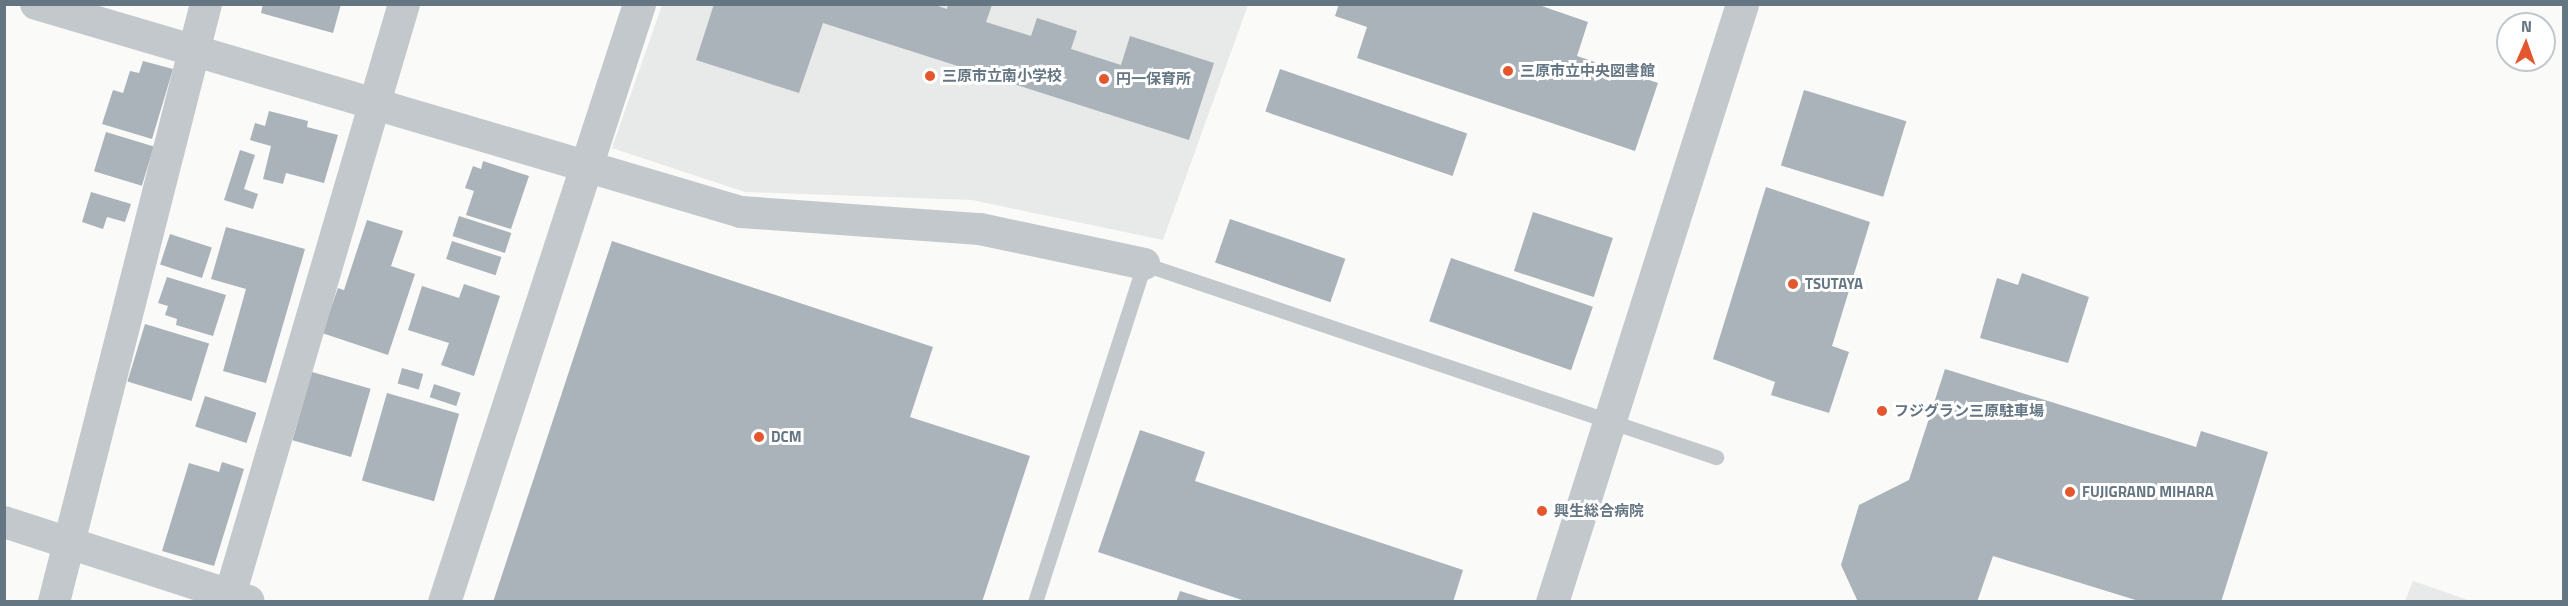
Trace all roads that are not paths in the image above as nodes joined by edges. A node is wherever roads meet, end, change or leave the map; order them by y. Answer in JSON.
{"nodes":[{"id":1,"x":36,"y":4,"type":"edge"},
{"id":2,"x":206,"y":4,"type":"edge"},
{"id":3,"x":404,"y":4,"type":"edge"},
{"id":4,"x":639,"y":4,"type":"edge"},
{"id":5,"x":1742,"y":4,"type":"edge"},
{"id":6,"x":193,"y":51,"type":"junction"},
{"id":7,"x":374,"y":105,"type":"junction"},
{"id":8,"x":585,"y":166,"type":"junction"},
{"id":9,"x":1144,"y":264,"type":"junction"},
{"id":10,"x":1607,"y":422,"type":"junction"},
{"id":11,"x":1716,"y":457,"type":"dead end"},
{"id":12,"x":4,"y":522,"type":"edge"},
{"id":13,"x":69,"y":543,"type":"junction"},
{"id":14,"x":236,"y":599,"type":"edge"},
{"id":15,"x":54,"y":602,"type":"edge"},
{"id":16,"x":444,"y":602,"type":"edge"},
{"id":17,"x":1035,"y":602,"type":"edge"},
{"id":18,"x":1552,"y":602,"type":"edge"}],
"edges":[{"from":1,"to":6,"type":"street"},
{"from":2,"to":6,"type":"street"},
{"from":3,"to":7,"type":"street"},
{"from":4,"to":8,"type":"street"},
{"from":5,"to":10,"type":"street"},
{"from":6,"to":7,"type":"street"},
{"from":6,"to":13,"type":"street"},
{"from":7,"to":8,"type":"street"},
{"from":7,"to":14,"type":"street"},
{"from":8,"to":9,"type":"street"},
{"from":8,"to":16,"type":"street"},
{"from":9,"to":10,"type":"lane"},
{"from":9,"to":17,"type":"lane"},
{"from":10,"to":11,"type":"lane"},
{"from":10,"to":18,"type":"street"},
{"from":12,"to":13,"type":"street"},
{"from":13,"to":14,"type":"street"},
{"from":13,"to":15,"type":"street"}]}
